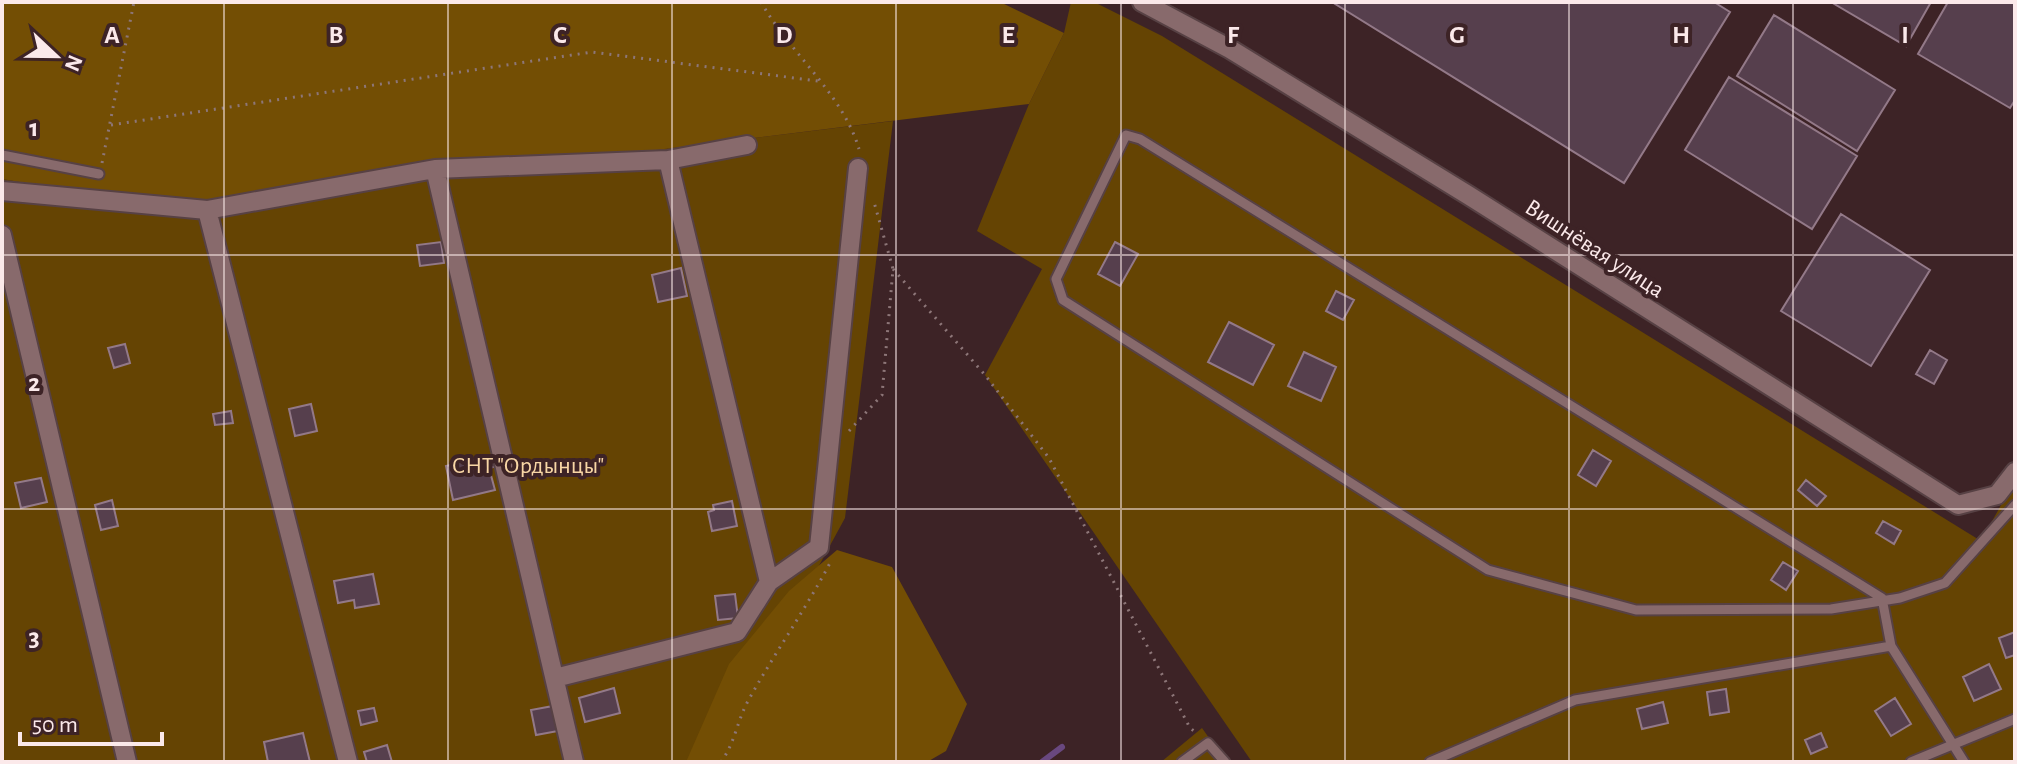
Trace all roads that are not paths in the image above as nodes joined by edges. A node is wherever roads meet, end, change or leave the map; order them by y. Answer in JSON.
{"nodes":[{"id":1,"x":1142,"y":2,"type":"edge"},
{"id":2,"x":747,"y":145,"type":"dead end"},
{"id":3,"x":2,"y":155,"type":"edge"},
{"id":4,"x":668,"y":160,"type":"junction"},
{"id":5,"x":858,"y":168,"type":"dead end"},
{"id":6,"x":435,"y":169,"type":"junction"},
{"id":7,"x":99,"y":174,"type":"road end"},
{"id":8,"x":2,"y":191,"type":"edge"},
{"id":9,"x":207,"y":210,"type":"junction"},
{"id":10,"x":2,"y":235,"type":"edge"},
{"id":11,"x":2015,"y":472,"type":"edge"},
{"id":12,"x":2015,"y":505,"type":"edge"},
{"id":13,"x":769,"y":582,"type":"junction"},
{"id":14,"x":1882,"y":598,"type":"junction"},
{"id":15,"x":1891,"y":646,"type":"junction"},
{"id":16,"x":555,"y":678,"type":"junction"},
{"id":17,"x":2015,"y":719,"type":"edge"},
{"id":18,"x":1954,"y":746,"type":"junction"},
{"id":19,"x":127,"y":762,"type":"edge"},
{"id":20,"x":348,"y":762,"type":"edge"},
{"id":21,"x":574,"y":762,"type":"edge"},
{"id":22,"x":1182,"y":762,"type":"edge"},
{"id":23,"x":1225,"y":762,"type":"edge"},
{"id":24,"x":1430,"y":762,"type":"edge"},
{"id":25,"x":1911,"y":762,"type":"edge"},
{"id":26,"x":1964,"y":762,"type":"edge"}],
"edges":[{"from":1,"to":11,"type":"street","name":"Вишнёвая улица"},
{"from":2,"to":4,"type":"street"},
{"from":3,"to":7,"type":"lane"},
{"from":4,"to":6,"type":"street"},
{"from":4,"to":13,"type":"street"},
{"from":5,"to":13,"type":"street"},
{"from":6,"to":9,"type":"street"},
{"from":6,"to":16,"type":"street"},
{"from":8,"to":9,"type":"street"},
{"from":9,"to":20,"type":"street"},
{"from":10,"to":19,"type":"street"},
{"from":12,"to":14,"type":"lane"},
{"from":13,"to":16,"type":"street"},
{"from":14,"to":14,"type":"lane"},
{"from":14,"to":15,"type":"lane"},
{"from":15,"to":18,"type":"lane"},
{"from":15,"to":24,"type":"lane"},
{"from":16,"to":21,"type":"street"},
{"from":17,"to":18,"type":"lane"},
{"from":18,"to":25,"type":"lane"},
{"from":18,"to":26,"type":"lane"},
{"from":22,"to":23,"type":"lane"}]}
